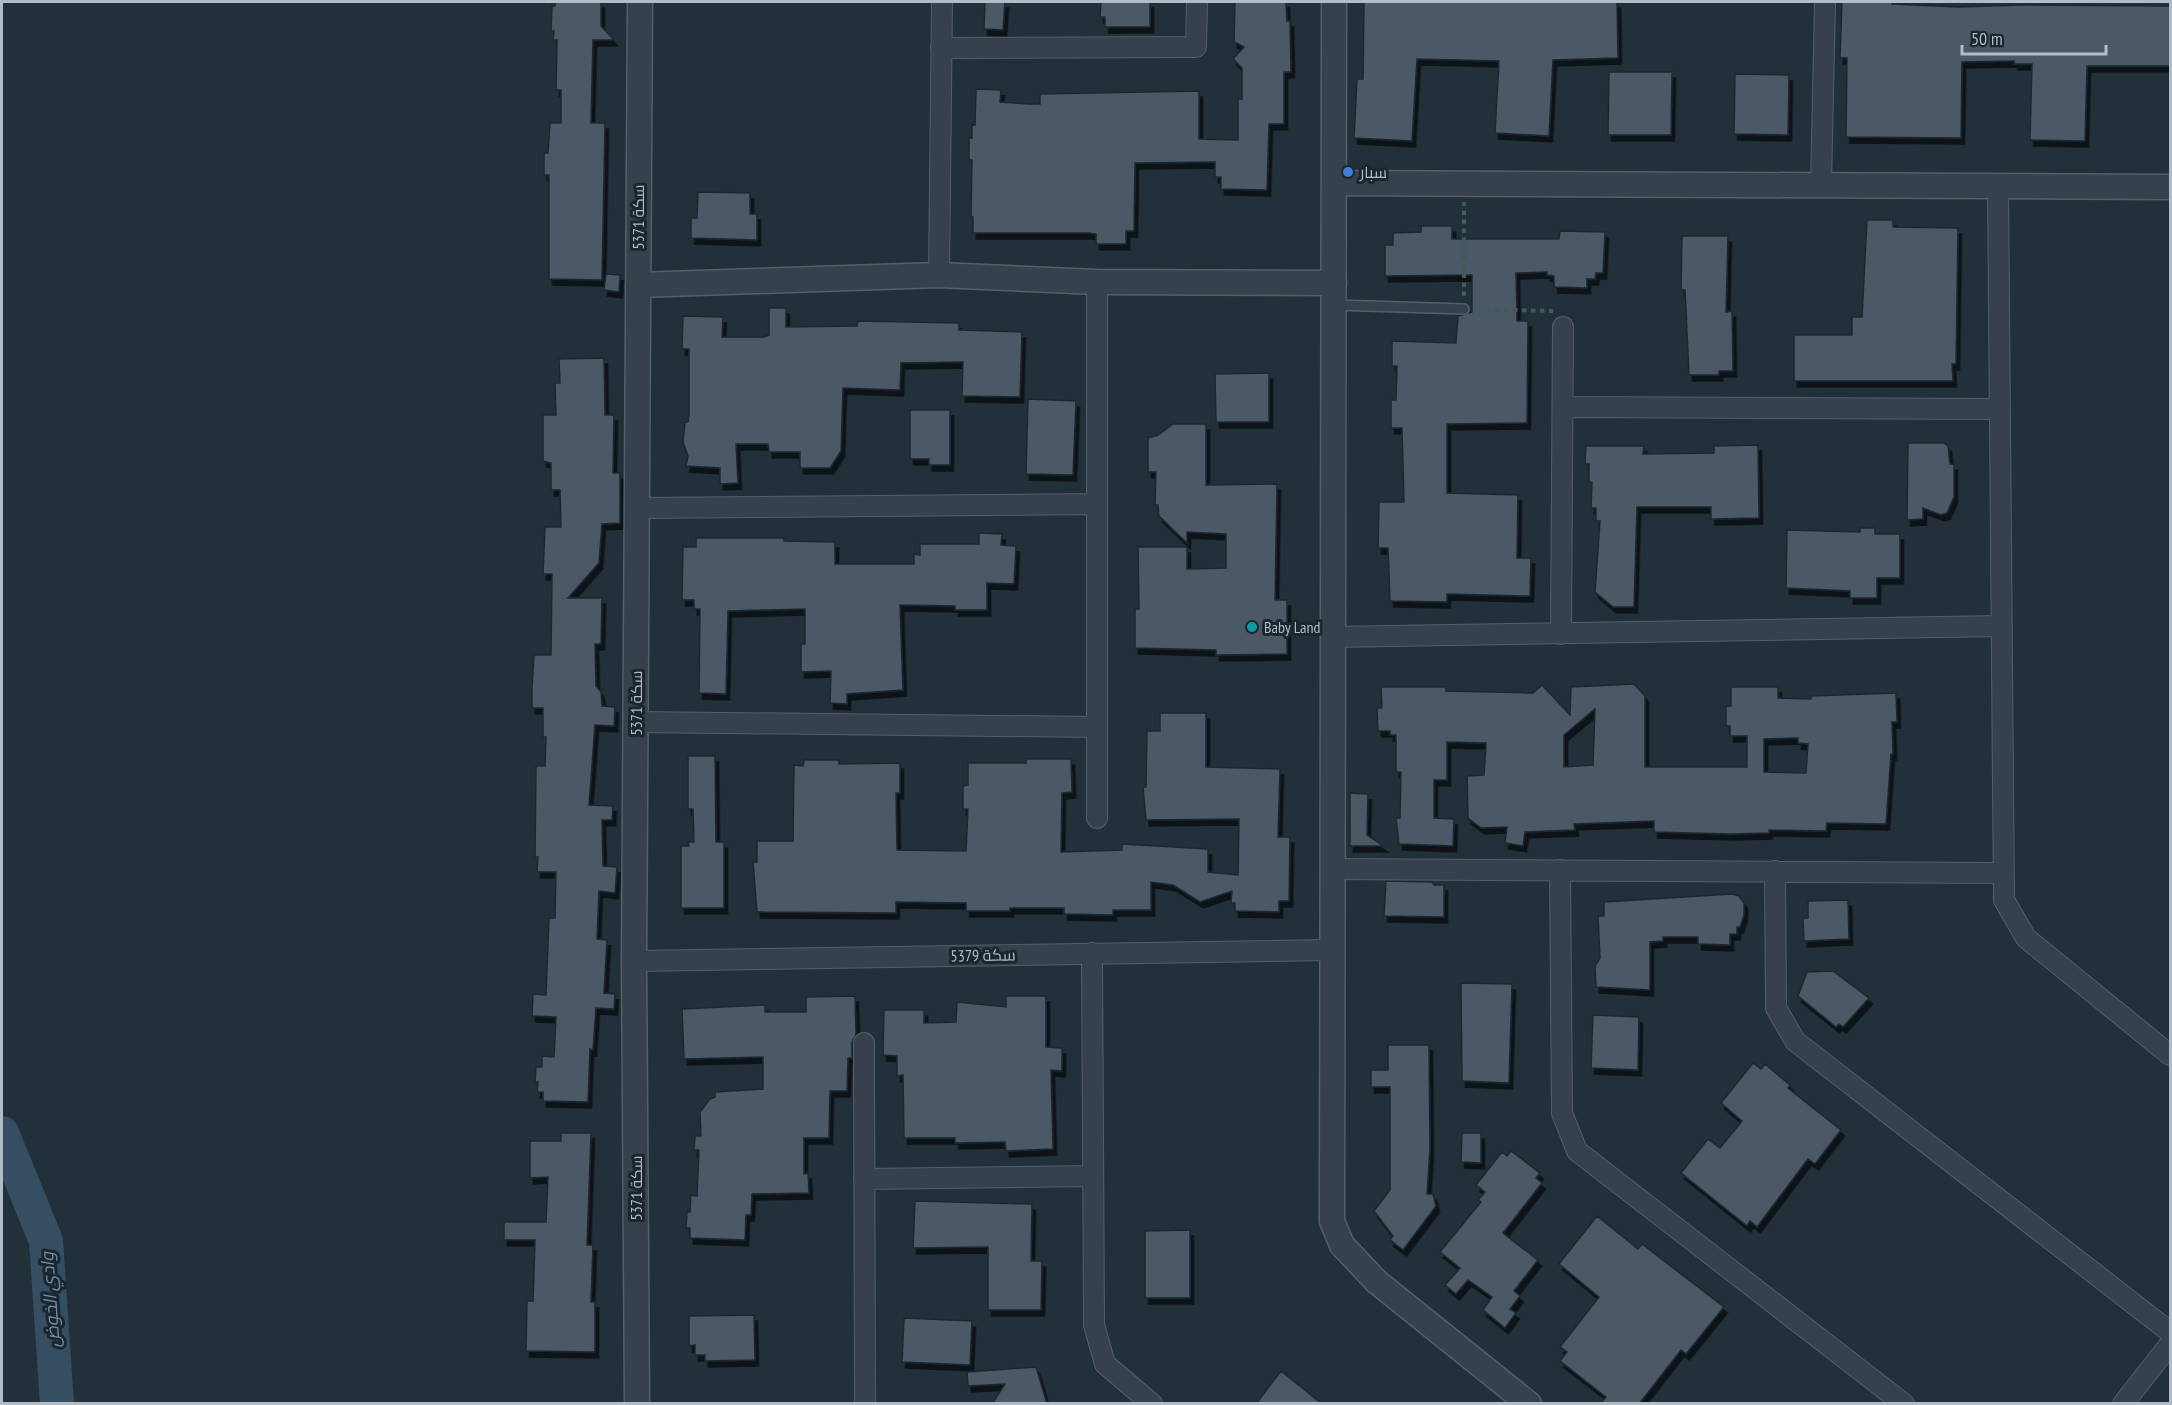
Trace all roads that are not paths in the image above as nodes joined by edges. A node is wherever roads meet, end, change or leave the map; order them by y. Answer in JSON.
{"nodes":[{"id":1,"x":640,"y":2,"type":"edge"},
{"id":2,"x":942,"y":2,"type":"edge"},
{"id":3,"x":1197,"y":2,"type":"edge"},
{"id":4,"x":1334,"y":2,"type":"edge"},
{"id":5,"x":1825,"y":2,"type":"edge"},
{"id":6,"x":941,"y":48,"type":"junction"},
{"id":7,"x":1334,"y":183,"type":"junction"},
{"id":8,"x":1821,"y":185,"type":"junction"},
{"id":9,"x":1998,"y":186,"type":"junction"},
{"id":10,"x":2170,"y":187,"type":"edge"},
{"id":11,"x":939,"y":275,"type":"junction"},
{"id":12,"x":1096,"y":282,"type":"junction"},
{"id":13,"x":638,"y":285,"type":"junction"},
{"id":14,"x":1334,"y":294,"type":"junction"},
{"id":15,"x":1464,"y":309,"type":"road end"},
{"id":16,"x":1563,"y":327,"type":"road end"},
{"id":17,"x":1563,"y":407,"type":"junction"},
{"id":18,"x":1999,"y":409,"type":"junction"},
{"id":19,"x":1097,"y":504,"type":"junction"},
{"id":20,"x":637,"y":508,"type":"junction"},
{"id":21,"x":2001,"y":626,"type":"junction"},
{"id":22,"x":1561,"y":633,"type":"junction"},
{"id":23,"x":1332,"y":637,"type":"junction"},
{"id":24,"x":636,"y":722,"type":"junction"},
{"id":25,"x":1097,"y":727,"type":"junction"},
{"id":26,"x":1097,"y":818,"type":"dead end"},
{"id":27,"x":1331,"y":869,"type":"junction"},
{"id":28,"x":1560,"y":870,"type":"junction"},
{"id":29,"x":1775,"y":871,"type":"junction"},
{"id":30,"x":2003,"y":873,"type":"junction"},
{"id":31,"x":1331,"y":950,"type":"junction"},
{"id":32,"x":1092,"y":953,"type":"junction"},
{"id":33,"x":634,"y":961,"type":"junction"},
{"id":34,"x":864,"y":1043,"type":"dead end"},
{"id":35,"x":2170,"y":1055,"type":"edge"},
{"id":36,"x":1093,"y":1176,"type":"junction"},
{"id":37,"x":864,"y":1179,"type":"junction"},
{"id":38,"x":2170,"y":1332,"type":"edge"},
{"id":39,"x":2170,"y":1344,"type":"edge"},
{"id":40,"x":1523,"y":1402,"type":"edge"},
{"id":41,"x":637,"y":1404,"type":"edge"},
{"id":42,"x":865,"y":1404,"type":"edge"},
{"id":43,"x":1152,"y":1404,"type":"edge"},
{"id":44,"x":1904,"y":1404,"type":"edge"},
{"id":45,"x":2123,"y":1404,"type":"edge"}],
"edges":[{"from":1,"to":13,"type":"street","name":"سكة 5371"},
{"from":2,"to":6,"type":"street"},
{"from":3,"to":6,"type":"street"},
{"from":4,"to":7,"type":"street"},
{"from":5,"to":8,"type":"street"},
{"from":6,"to":11,"type":"street"},
{"from":7,"to":8,"type":"street"},
{"from":7,"to":14,"type":"street"},
{"from":8,"to":9,"type":"street"},
{"from":9,"to":10,"type":"street"},
{"from":9,"to":18,"type":"street"},
{"from":11,"to":12,"type":"street"},
{"from":11,"to":13,"type":"street"},
{"from":12,"to":14,"type":"street"},
{"from":12,"to":19,"type":"street"},
{"from":13,"to":20,"type":"street","name":"سكة 5371"},
{"from":14,"to":15,"type":"lane"},
{"from":14,"to":23,"type":"street"},
{"from":16,"to":17,"type":"street"},
{"from":17,"to":18,"type":"street"},
{"from":17,"to":22,"type":"street"},
{"from":18,"to":21,"type":"street"},
{"from":19,"to":20,"type":"street"},
{"from":19,"to":25,"type":"street"},
{"from":20,"to":24,"type":"street","name":"سكة 5371"},
{"from":21,"to":22,"type":"street"},
{"from":21,"to":30,"type":"street"},
{"from":22,"to":23,"type":"street"},
{"from":23,"to":27,"type":"street"},
{"from":24,"to":25,"type":"street"},
{"from":24,"to":33,"type":"street","name":"سكة 5371"},
{"from":25,"to":26,"type":"street"},
{"from":27,"to":28,"type":"street"},
{"from":27,"to":31,"type":"street"},
{"from":28,"to":29,"type":"street"},
{"from":28,"to":44,"type":"street"},
{"from":29,"to":30,"type":"street"},
{"from":29,"to":38,"type":"street"},
{"from":30,"to":35,"type":"street"},
{"from":31,"to":32,"type":"street","name":"سكة 5379"},
{"from":31,"to":40,"type":"street"},
{"from":32,"to":33,"type":"street","name":"سكة 5379"},
{"from":32,"to":36,"type":"street"},
{"from":33,"to":41,"type":"street","name":"سكة 5371"},
{"from":34,"to":37,"type":"street"},
{"from":36,"to":37,"type":"street"},
{"from":36,"to":43,"type":"street"},
{"from":37,"to":42,"type":"street"},
{"from":39,"to":45,"type":"street"}]}
